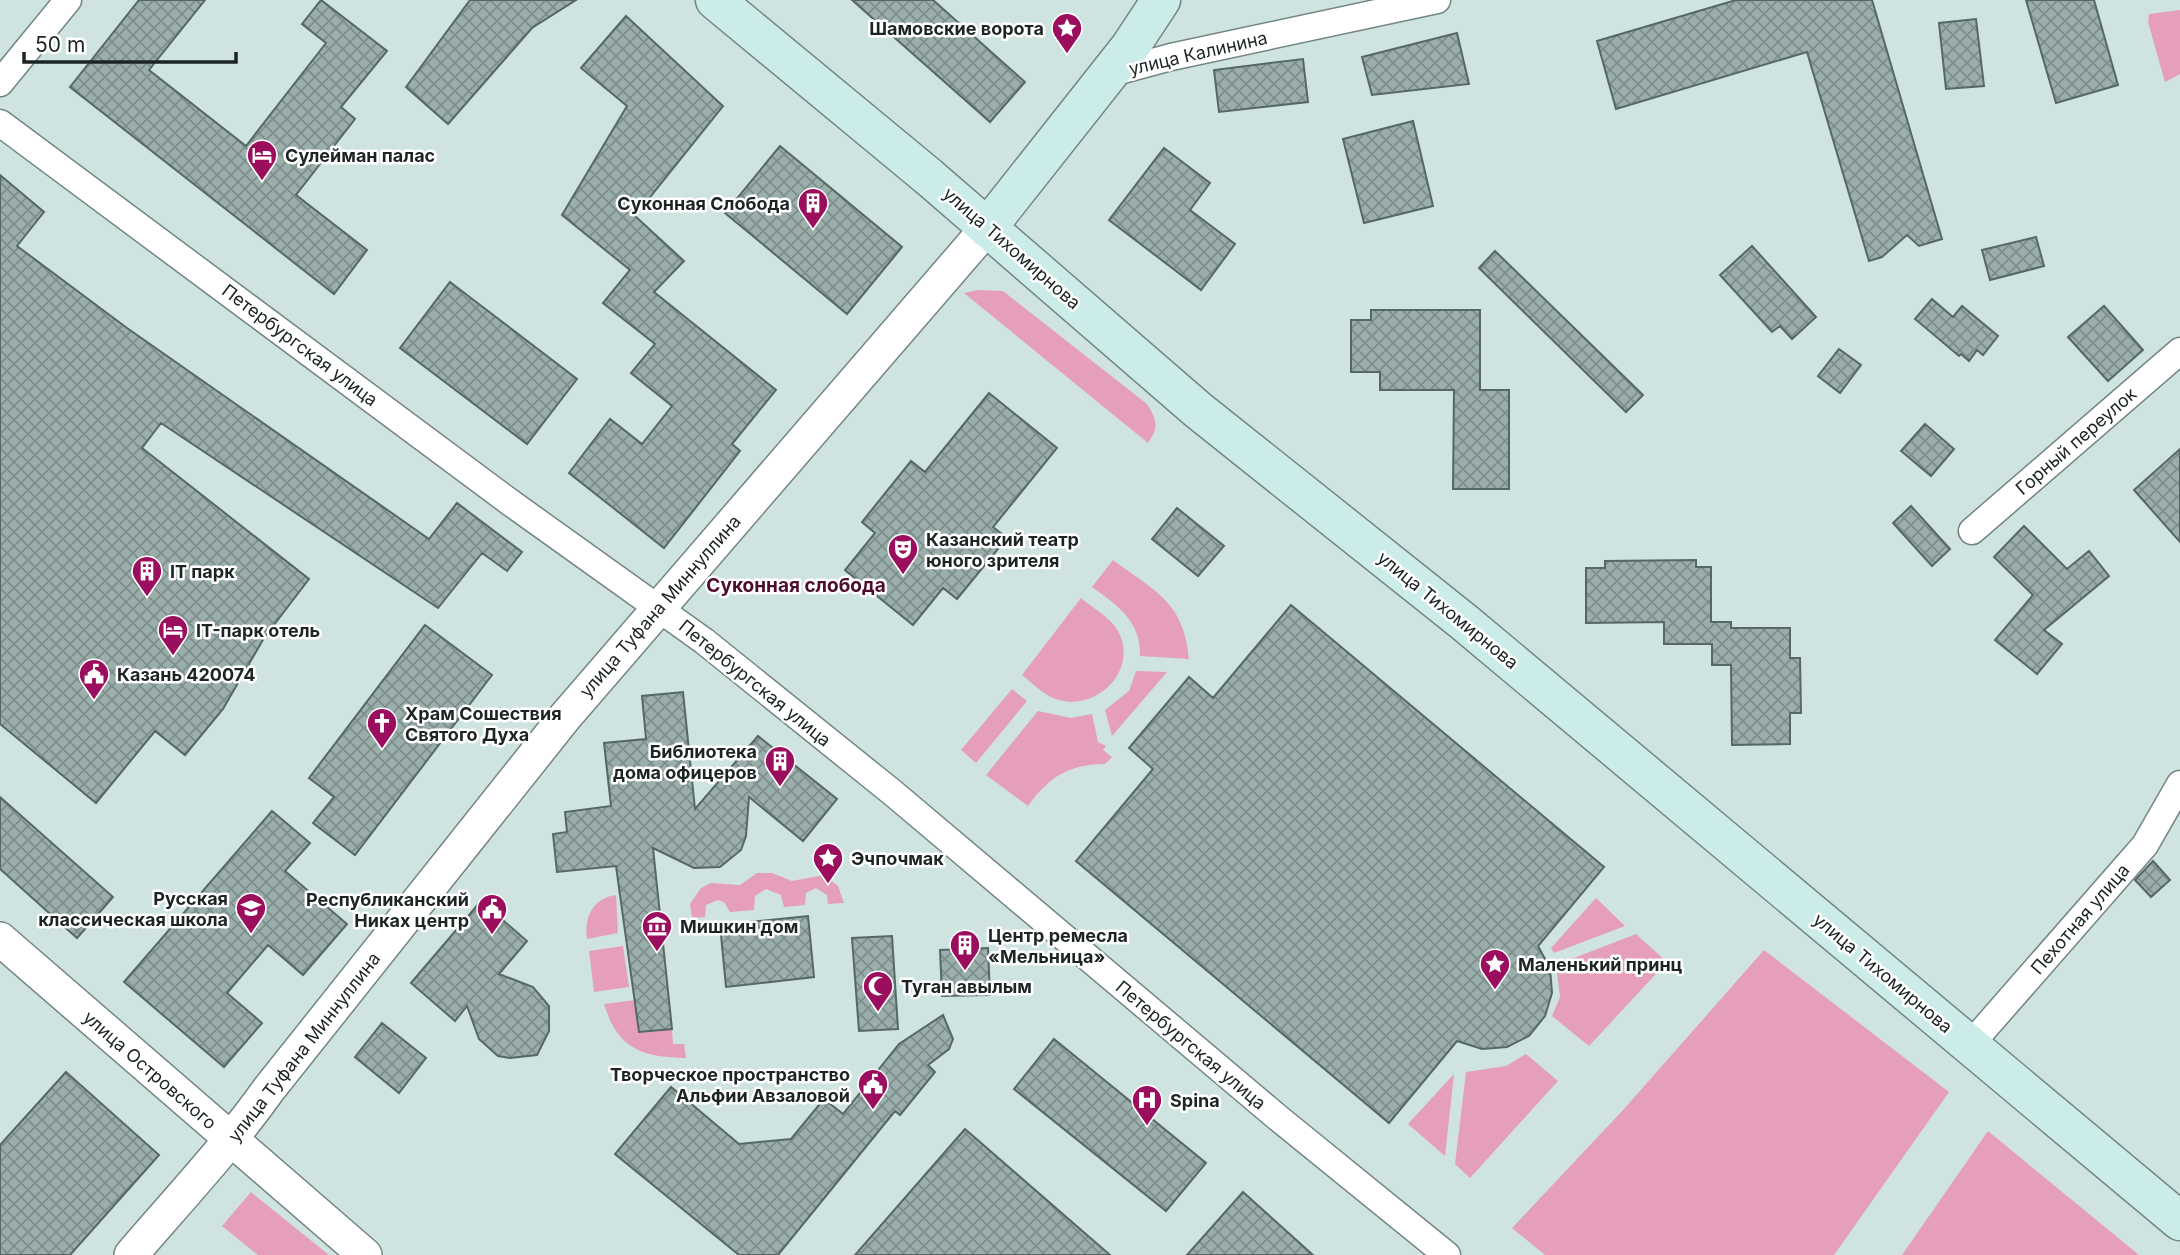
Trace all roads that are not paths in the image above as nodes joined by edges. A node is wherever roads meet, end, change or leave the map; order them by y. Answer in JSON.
{"nodes":[{"id":1,"x":68,"y":0,"type":"edge"},
{"id":2,"x":715,"y":0,"type":"edge"},
{"id":3,"x":1161,"y":0,"type":"edge"},
{"id":4,"x":1437,"y":0,"type":"edge"},
{"id":5,"x":1108,"y":74,"type":"junction"},
{"id":6,"x":0,"y":83,"type":"edge"},
{"id":7,"x":0,"y":123,"type":"edge"},
{"id":8,"x":988,"y":228,"type":"junction"},
{"id":9,"x":2180,"y":351,"type":"edge"},
{"id":10,"x":1972,"y":531,"type":"dead end"},
{"id":11,"x":660,"y":607,"type":"junction"},
{"id":12,"x":2180,"y":785,"type":"edge"},
{"id":13,"x":0,"y":939,"type":"edge"},
{"id":14,"x":1970,"y":1045,"type":"junction"},
{"id":15,"x":231,"y":1142,"type":"junction"},
{"id":16,"x":2180,"y":1221,"type":"edge"},
{"id":17,"x":131,"y":1255,"type":"edge"},
{"id":18,"x":365,"y":1255,"type":"edge"},
{"id":19,"x":1447,"y":1255,"type":"edge"}],
"edges":[{"from":1,"to":6,"type":"street"},
{"from":2,"to":8,"type":"main road","name":"улица Тихомирнова"},
{"from":3,"to":5,"type":"main road"},
{"from":4,"to":5,"type":"street","name":"улица Калинина"},
{"from":5,"to":8,"type":"main road","name":"улица Калинина"},
{"from":7,"to":11,"type":"street","name":"Петербургская улица"},
{"from":8,"to":11,"type":"street","name":"улица Туфана Миннуллина"},
{"from":8,"to":14,"type":"main road","name":"улица Тихомирнова"},
{"from":9,"to":10,"type":"street","name":"Горный переулок"},
{"from":11,"to":15,"type":"street","name":"улица Туфана Миннуллина"},
{"from":11,"to":19,"type":"street","name":"Петербургская улица"},
{"from":12,"to":14,"type":"street","name":"Пехотная улица"},
{"from":13,"to":15,"type":"street","name":"улица Островского"},
{"from":14,"to":16,"type":"main road","name":"улица Тихомирнова"},
{"from":15,"to":17,"type":"street","name":"улица Туфана Миннуллина"},
{"from":15,"to":18,"type":"street","name":"улица Островского"}]}
